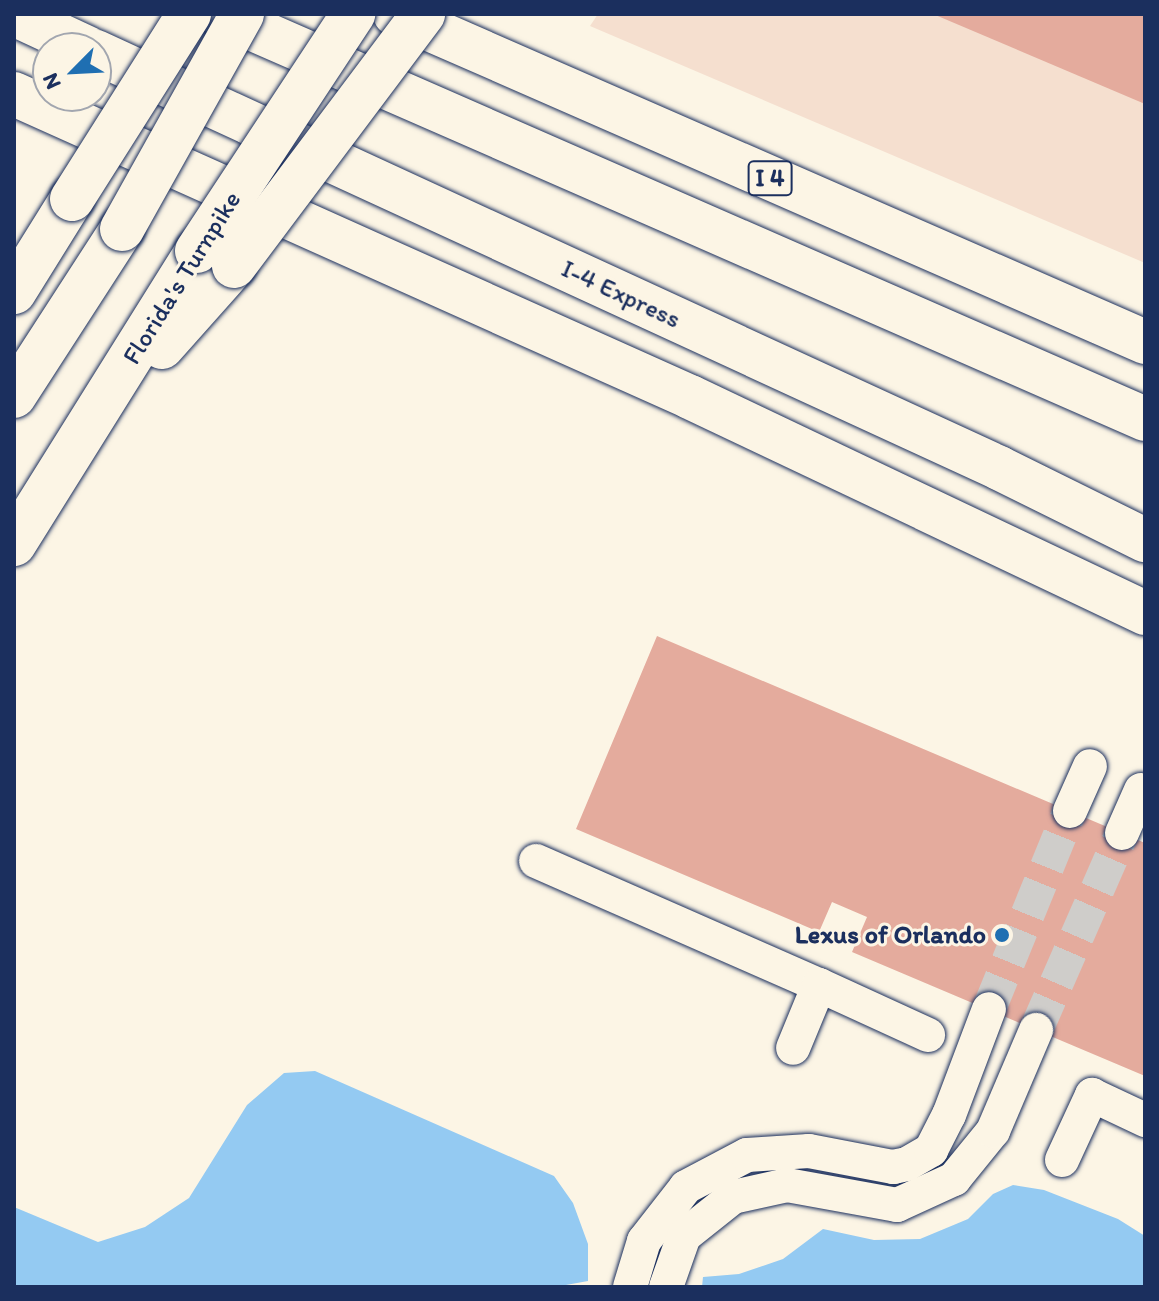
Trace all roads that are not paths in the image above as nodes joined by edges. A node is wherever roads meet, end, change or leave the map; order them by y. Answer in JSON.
{"nodes":[{"id":1,"x":14,"y":14,"type":"edge"},
{"id":2,"x":189,"y":14,"type":"edge"},
{"id":3,"x":219,"y":14,"type":"edge"},
{"id":4,"x":242,"y":14,"type":"edge"},
{"id":5,"x":353,"y":14,"type":"edge"},
{"id":6,"x":395,"y":14,"type":"edge"},
{"id":7,"x":423,"y":14,"type":"edge"},
{"id":8,"x":53,"y":32,"type":"edge"},
{"id":9,"x":112,"y":59,"type":"edge"},
{"id":10,"x":14,"y":94,"type":"edge"},
{"id":11,"x":720,"y":235,"type":"junction"},
{"id":12,"x":216,"y":258,"type":"junction"},
{"id":13,"x":14,"y":292,"type":"edge"},
{"id":14,"x":1145,"y":342,"type":"edge"},
{"id":15,"x":14,"y":396,"type":"edge"},
{"id":16,"x":1145,"y":419,"type":"edge"},
{"id":17,"x":1145,"y":452,"type":"edge"},
{"id":18,"x":999,"y":468,"type":"junction"},
{"id":19,"x":1145,"y":526,"type":"edge"},
{"id":20,"x":1145,"y":540,"type":"edge"},
{"id":21,"x":14,"y":544,"type":"edge"},
{"id":22,"x":1145,"y":613,"type":"edge"},
{"id":23,"x":1090,"y":766,"type":"dead end"},
{"id":24,"x":1141,"y":790,"type":"dead end"},
{"id":25,"x":1070,"y":811,"type":"tunnel mouth"},
{"id":26,"x":1122,"y":833,"type":"tunnel mouth"},
{"id":27,"x":536,"y":861,"type":"dead end"},
{"id":28,"x":819,"y":985,"type":"junction"},
{"id":29,"x":989,"y":1009,"type":"tunnel mouth"},
{"id":30,"x":1036,"y":1030,"type":"tunnel mouth"},
{"id":31,"x":928,"y":1035,"type":"dead end"},
{"id":32,"x":793,"y":1048,"type":"dead end"},
{"id":33,"x":1145,"y":1120,"type":"edge"},
{"id":34,"x":1062,"y":1160,"type":"dead end"},
{"id":35,"x":630,"y":1287,"type":"edge"},
{"id":36,"x":666,"y":1287,"type":"edge"}],
"edges":[{"from":1,"to":8,"type":"highway"},
{"from":2,"to":13,"type":"highway","bridge":true},
{"from":3,"to":11,"type":"highway"},
{"from":4,"to":15,"type":"highway","bridge":true},
{"from":5,"to":12,"type":"highway","name":"Florida's Turnpike","bridge":true},
{"from":6,"to":14,"type":"highway","number":"I 4"},
{"from":7,"to":12,"type":"highway","bridge":true},
{"from":9,"to":18,"type":"highway","name":"I-4 Express"},
{"from":10,"to":22,"type":"highway"},
{"from":11,"to":16,"type":"highway"},
{"from":11,"to":17,"type":"highway"},
{"from":12,"to":21,"type":"highway","name":"Florida's Turnpike"},
{"from":18,"to":19,"type":"highway"},
{"from":18,"to":20,"type":"highway","name":"I-4 Express"},
{"from":23,"to":25,"type":"lane"},
{"from":24,"to":26,"type":"lane"},
{"from":27,"to":28,"type":"lane"},
{"from":28,"to":31,"type":"lane"},
{"from":28,"to":32,"type":"lane"},
{"from":29,"to":35,"type":"lane"},
{"from":30,"to":36,"type":"lane"},
{"from":33,"to":34,"type":"lane"}]}
